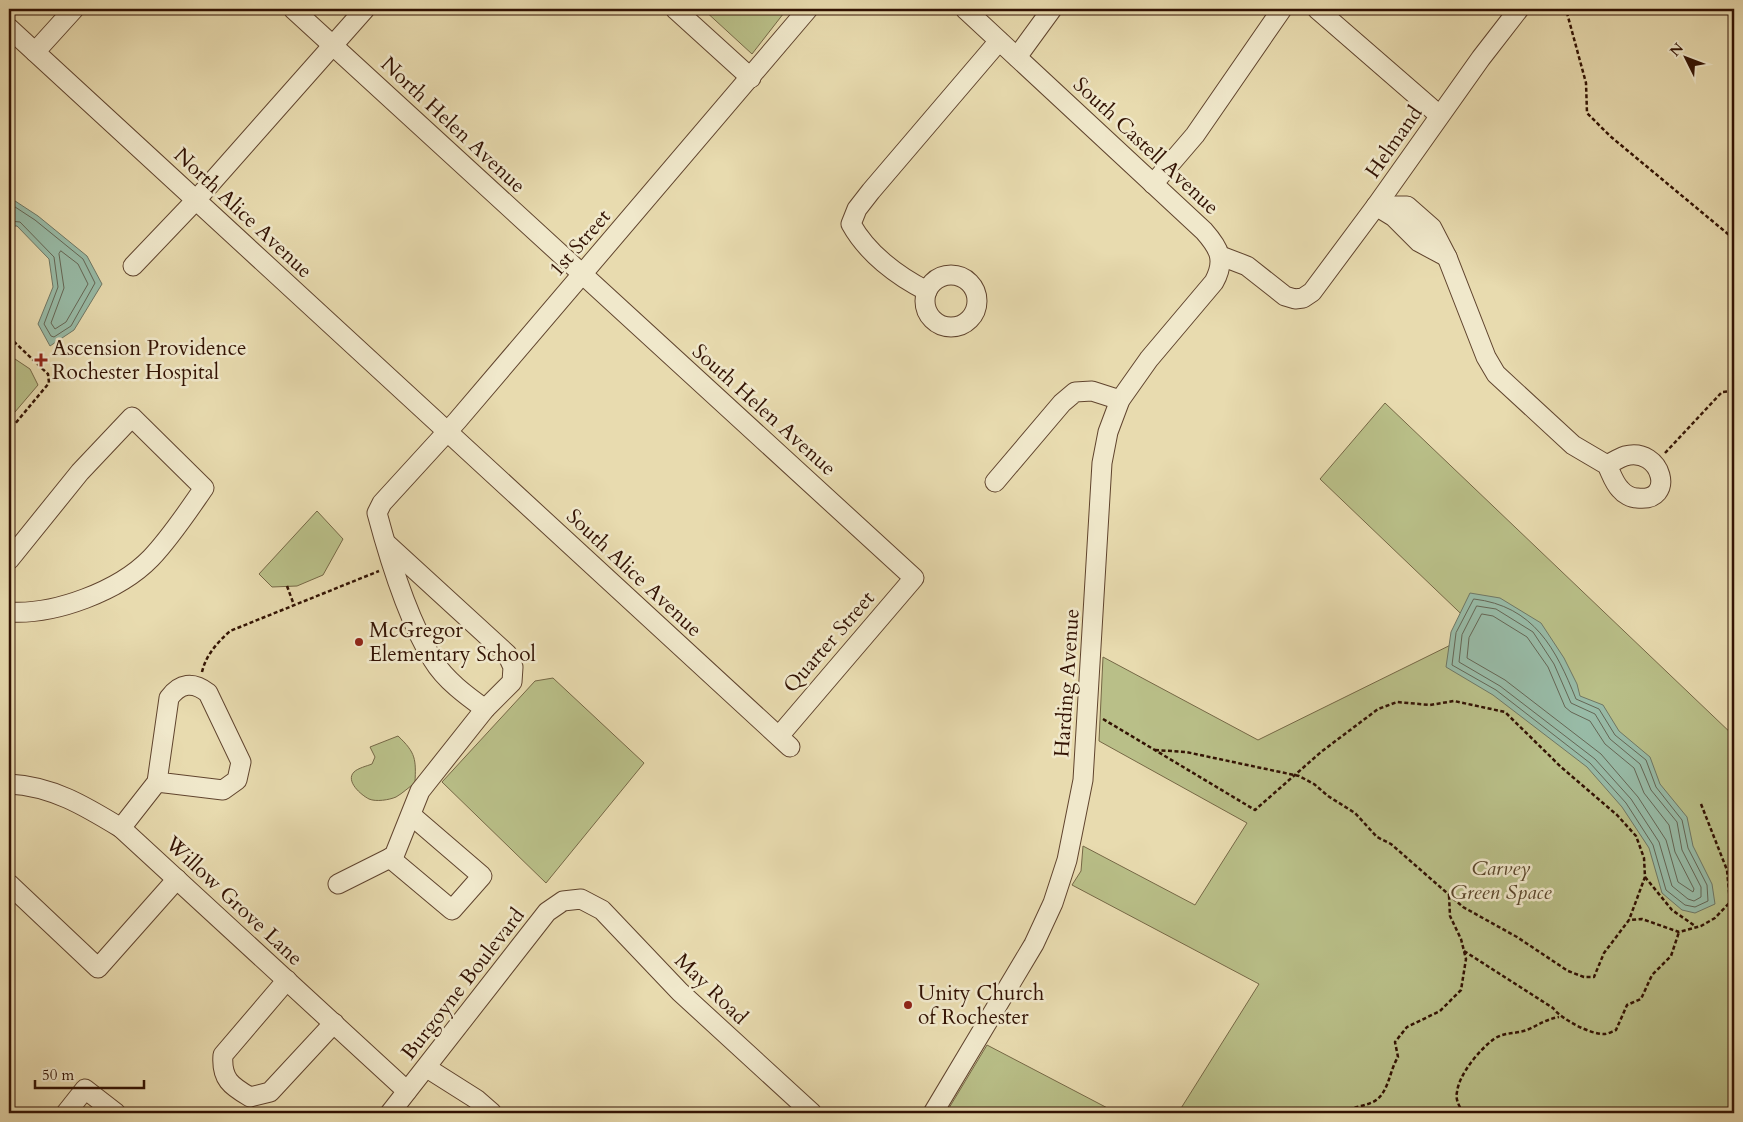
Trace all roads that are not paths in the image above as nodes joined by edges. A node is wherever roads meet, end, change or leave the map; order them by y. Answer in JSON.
{"nodes":[{"id":1,"x":74,"y":9,"type":"edge"},
{"id":2,"x":293,"y":9,"type":"edge"},
{"id":3,"x":365,"y":9,"type":"edge"},
{"id":4,"x":675,"y":9,"type":"edge"},
{"id":5,"x":808,"y":9,"type":"edge"},
{"id":6,"x":965,"y":9,"type":"edge"},
{"id":7,"x":1052,"y":9,"type":"edge"},
{"id":8,"x":1282,"y":9,"type":"edge"},
{"id":9,"x":1317,"y":9,"type":"edge"},
{"id":10,"x":1519,"y":9,"type":"edge"},
{"id":11,"x":9,"y":28,"type":"edge"},
{"id":12,"x":999,"y":41,"type":"junction"},
{"id":13,"x":333,"y":46,"type":"junction"},
{"id":14,"x":35,"y":52,"type":"junction"},
{"id":15,"x":1017,"y":57,"type":"junction"},
{"id":16,"x":751,"y":78,"type":"junction"},
{"id":17,"x":1439,"y":115,"type":"junction"},
{"id":18,"x":1154,"y":184,"type":"junction"},
{"id":19,"x":196,"y":200,"type":"junction"},
{"id":20,"x":1376,"y":206,"type":"junction"},
{"id":21,"x":1221,"y":256,"type":"junction"},
{"id":22,"x":133,"y":266,"type":"dead end"},
{"id":23,"x":583,"y":275,"type":"junction"},
{"id":24,"x":927,"y":290,"type":"dead end"},
{"id":25,"x":1120,"y":400,"type":"junction"},
{"id":26,"x":448,"y":432,"type":"junction"},
{"id":27,"x":1608,"y":465,"type":"junction"},
{"id":28,"x":995,"y":482,"type":"dead end"},
{"id":29,"x":385,"y":543,"type":"junction"},
{"id":30,"x":9,"y":560,"type":"edge"},
{"id":31,"x":914,"y":578,"type":"joint"},
{"id":32,"x":9,"y":612,"type":"edge"},
{"id":33,"x":485,"y":710,"type":"junction"},
{"id":34,"x":784,"y":741,"type":"joint"},
{"id":35,"x":157,"y":782,"type":"junction"},
{"id":36,"x":9,"y":784,"type":"edge"},
{"id":37,"x":411,"y":815,"type":"junction"},
{"id":38,"x":121,"y":828,"type":"junction"},
{"id":39,"x":390,"y":858,"type":"junction"},
{"id":40,"x":177,"y":879,"type":"junction"},
{"id":41,"x":9,"y":884,"type":"edge"},
{"id":42,"x":338,"y":884,"type":"dead end"},
{"id":43,"x":581,"y":899,"type":"joint"},
{"id":44,"x":287,"y":980,"type":"junction"},
{"id":45,"x":334,"y":1023,"type":"junction"},
{"id":46,"x":427,"y":1068,"type":"junction"},
{"id":47,"x":407,"y":1091,"type":"junction"},
{"id":48,"x":66,"y":1113,"type":"edge"},
{"id":49,"x":116,"y":1113,"type":"edge"},
{"id":50,"x":390,"y":1113,"type":"edge"},
{"id":51,"x":492,"y":1113,"type":"edge"},
{"id":52,"x":812,"y":1113,"type":"edge"},
{"id":53,"x":933,"y":1113,"type":"edge"}],
"edges":[{"from":1,"to":14,"type":"street"},
{"from":2,"to":13,"type":"street","name":"North Helen Avenue"},
{"from":3,"to":13,"type":"street"},
{"from":4,"to":16,"type":"street"},
{"from":5,"to":16,"type":"street","name":"1st Street"},
{"from":6,"to":12,"type":"street","name":"South Castell Avenue"},
{"from":7,"to":15,"type":"street"},
{"from":8,"to":18,"type":"street"},
{"from":9,"to":17,"type":"street"},
{"from":10,"to":17,"type":"street","name":"Helmand"},
{"from":11,"to":14,"type":"street","name":"North Alice Avenue"},
{"from":12,"to":15,"type":"street","name":"South Castell Avenue"},
{"from":12,"to":24,"type":"street"},
{"from":13,"to":19,"type":"street"},
{"from":13,"to":23,"type":"street","name":"North Helen Avenue"},
{"from":14,"to":19,"type":"street","name":"North Alice Avenue"},
{"from":15,"to":18,"type":"street","name":"South Castell Avenue"},
{"from":16,"to":23,"type":"street","name":"1st Street"},
{"from":17,"to":20,"type":"street","name":"Helmand"},
{"from":18,"to":21,"type":"street","name":"South Castell Avenue"},
{"from":19,"to":22,"type":"street"},
{"from":19,"to":26,"type":"street","name":"North Alice Avenue"},
{"from":20,"to":21,"type":"street","name":"Helmand"},
{"from":20,"to":27,"type":"street"},
{"from":21,"to":25,"type":"street","name":"Harding Avenue"},
{"from":23,"to":26,"type":"street","name":"1st Street"},
{"from":23,"to":31,"type":"street","name":"South Helen Avenue"},
{"from":25,"to":28,"type":"street"},
{"from":25,"to":53,"type":"street","name":"Harding Avenue"},
{"from":26,"to":29,"type":"street","name":"1st Street"},
{"from":26,"to":34,"type":"street","name":"South Alice Avenue"},
{"from":27,"to":27,"type":"street"},
{"from":29,"to":33,"type":"street"},
{"from":29,"to":33,"type":"street"},
{"from":30,"to":32,"type":"street"},
{"from":31,"to":34,"type":"street","name":"Quarter Street"},
{"from":33,"to":37,"type":"street"},
{"from":35,"to":35,"type":"street"},
{"from":35,"to":38,"type":"street"},
{"from":36,"to":38,"type":"street","name":"Willow Grove Lane"},
{"from":37,"to":39,"type":"street"},
{"from":37,"to":39,"type":"street"},
{"from":38,"to":40,"type":"street","name":"Willow Grove Lane"},
{"from":39,"to":42,"type":"street"},
{"from":40,"to":41,"type":"street"},
{"from":40,"to":44,"type":"street","name":"Willow Grove Lane"},
{"from":43,"to":46,"type":"street","name":"Burgoyne Boulevard"},
{"from":43,"to":52,"type":"street","name":"May Road"},
{"from":44,"to":45,"type":"street","name":"Willow Grove Lane"},
{"from":44,"to":45,"type":"street"},
{"from":45,"to":47,"type":"street","name":"Willow Grove Lane"},
{"from":46,"to":47,"type":"street","name":"Burgoyne Boulevard"},
{"from":46,"to":51,"type":"street"},
{"from":47,"to":50,"type":"street","name":"Burgoyne Boulevard"},
{"from":48,"to":49,"type":"street"}]}
